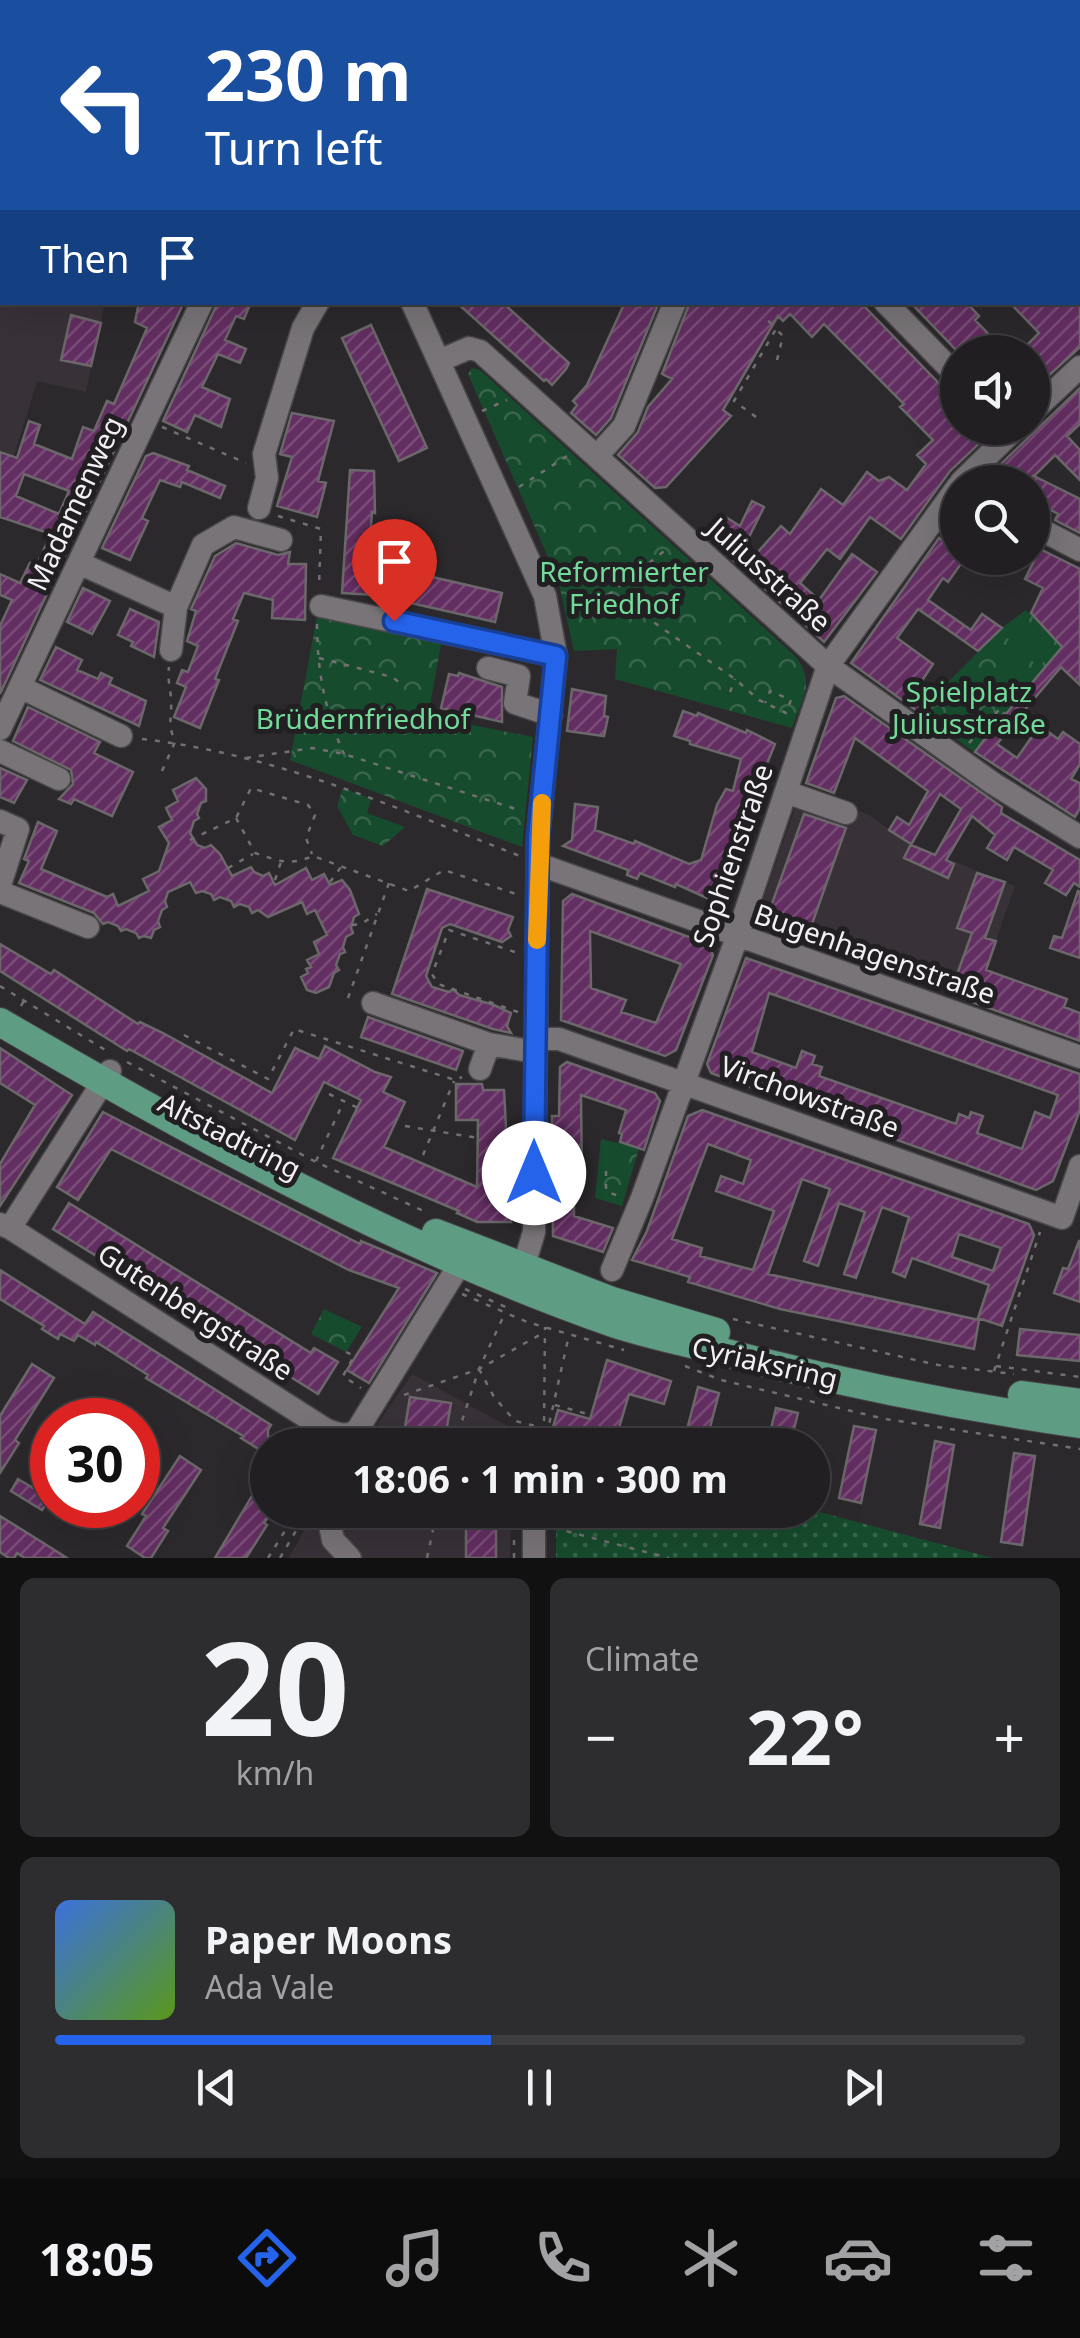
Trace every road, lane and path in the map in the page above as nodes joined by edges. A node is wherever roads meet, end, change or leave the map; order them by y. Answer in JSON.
{"nodes":[{"id":1,"x":201,"y":305,"type":"edge"},
{"id":2,"x":316,"y":305,"type":"edge"},
{"id":3,"x":413,"y":305,"type":"edge"},
{"id":4,"x":674,"y":305,"type":"edge"},
{"id":5,"x":888,"y":305,"type":"edge"},
{"id":6,"x":765,"y":317,"type":"dead end"},
{"id":7,"x":776,"y":328,"type":"junction"},
{"id":8,"x":940,"y":359,"type":"edge"},
{"id":9,"x":439,"y":360,"type":"junction"},
{"id":10,"x":777,"y":360,"type":"dead end"},
{"id":11,"x":1080,"y":367,"type":"edge"},
{"id":12,"x":1050,"y":395,"type":"edge"},
{"id":13,"x":514,"y":397,"type":"dead end"},
{"id":14,"x":480,"y":412,"type":"dead end"},
{"id":15,"x":756,"y":417,"type":"dead end"},
{"id":16,"x":147,"y":420,"type":"junction"},
{"id":17,"x":996,"y":445,"type":"edge"},
{"id":18,"x":585,"y":454,"type":"junction"},
{"id":19,"x":977,"y":465,"type":"edge"},
{"id":20,"x":265,"y":468,"type":"junction"},
{"id":21,"x":514,"y":490,"type":"dead end"},
{"id":22,"x":259,"y":508,"type":"joint"},
{"id":23,"x":940,"y":510,"type":"edge"},
{"id":24,"x":1050,"y":535,"type":"edge"},
{"id":25,"x":280,"y":540,"type":"dead end"},
{"id":26,"x":673,"y":544,"type":"dead end"},
{"id":27,"x":1080,"y":550,"type":"edge"},
{"id":28,"x":78,"y":563,"type":"junction"},
{"id":29,"x":624,"y":581,"type":"junction"},
{"id":30,"x":176,"y":606,"type":"junction"},
{"id":31,"x":319,"y":609,"type":"junction"},
{"id":32,"x":588,"y":611,"type":"dead end"},
{"id":33,"x":171,"y":650,"type":"joint"},
{"id":34,"x":556,"y":656,"type":"junction"},
{"id":35,"x":317,"y":658,"type":"junction"},
{"id":36,"x":828,"y":666,"type":"junction"},
{"id":37,"x":488,"y":668,"type":"dead end"},
{"id":38,"x":735,"y":680,"type":"junction"},
{"id":39,"x":403,"y":685,"type":"dead end"},
{"id":40,"x":986,"y":686,"type":"dead end"},
{"id":41,"x":20,"y":687,"type":"junction"},
{"id":42,"x":730,"y":692,"type":"dead end"},
{"id":43,"x":981,"y":692,"type":"dead end"},
{"id":44,"x":1006,"y":702,"type":"dead end"},
{"id":45,"x":764,"y":703,"type":"junction"},
{"id":46,"x":550,"y":715,"type":"junction"},
{"id":47,"x":0,"y":729,"type":"edge"},
{"id":48,"x":121,"y":736,"type":"joint"},
{"id":49,"x":175,"y":742,"type":"junction"},
{"id":50,"x":965,"y":748,"type":"dead end"},
{"id":51,"x":0,"y":751,"type":"edge"},
{"id":52,"x":344,"y":754,"type":"junction"},
{"id":53,"x":244,"y":759,"type":"junction"},
{"id":54,"x":162,"y":771,"type":"dead end"},
{"id":55,"x":59,"y":779,"type":"dead end"},
{"id":56,"x":770,"y":794,"type":"junction"},
{"id":57,"x":525,"y":812,"type":"dead end"},
{"id":58,"x":846,"y":813,"type":"dead end"},
{"id":59,"x":236,"y":818,"type":"junction"},
{"id":60,"x":0,"y":820,"type":"edge"},
{"id":61,"x":1080,"y":837,"type":"edge"},
{"id":62,"x":190,"y":840,"type":"dead end"},
{"id":63,"x":255,"y":853,"type":"junction"},
{"id":64,"x":313,"y":856,"type":"junction"},
{"id":65,"x":530,"y":860,"type":"junction"},
{"id":66,"x":281,"y":862,"type":"junction"},
{"id":67,"x":342,"y":866,"type":"junction"},
{"id":68,"x":228,"y":868,"type":"dead end"},
{"id":69,"x":735,"y":879,"type":"dead end"},
{"id":70,"x":275,"y":880,"type":"dead end"},
{"id":71,"x":330,"y":882,"type":"dead end"},
{"id":72,"x":388,"y":883,"type":"junction"},
{"id":73,"x":732,"y":887,"type":"dead end"},
{"id":74,"x":0,"y":888,"type":"edge"},
{"id":75,"x":713,"y":895,"type":"dead end"},
{"id":76,"x":521,"y":896,"type":"dead end"},
{"id":77,"x":378,"y":913,"type":"junction"},
{"id":78,"x":723,"y":914,"type":"dead end"},
{"id":79,"x":352,"y":925,"type":"dead end"},
{"id":80,"x":88,"y":926,"type":"dead end"},
{"id":81,"x":737,"y":937,"type":"junction"},
{"id":82,"x":520,"y":954,"type":"dead end"},
{"id":83,"x":0,"y":986,"type":"edge"},
{"id":84,"x":348,"y":998,"type":"dead end"},
{"id":85,"x":373,"y":1003,"type":"dead end"},
{"id":86,"x":14,"y":1006,"type":"edge"},
{"id":87,"x":519,"y":1013,"type":"dead end"},
{"id":88,"x":184,"y":1035,"type":"dead end"},
{"id":89,"x":489,"y":1044,"type":"junction"},
{"id":90,"x":535,"y":1046,"type":"junction"},
{"id":91,"x":1080,"y":1057,"type":"edge"},
{"id":92,"x":111,"y":1067,"type":"junction"},
{"id":93,"x":480,"y":1069,"type":"joint"},
{"id":94,"x":455,"y":1080,"type":"junction"},
{"id":95,"x":684,"y":1082,"type":"junction"},
{"id":96,"x":329,"y":1094,"type":"dead end"},
{"id":97,"x":344,"y":1101,"type":"junction"},
{"id":98,"x":358,"y":1108,"type":"dead end"},
{"id":99,"x":405,"y":1126,"type":"dead end"},
{"id":100,"x":434,"y":1129,"type":"junction"},
{"id":101,"x":478,"y":1138,"type":"dead end"},
{"id":102,"x":422,"y":1155,"type":"dead end"},
{"id":103,"x":316,"y":1162,"type":"junction"},
{"id":104,"x":1080,"y":1166,"type":"edge"},
{"id":105,"x":606,"y":1171,"type":"dead end"},
{"id":106,"x":628,"y":1205,"type":"junction"},
{"id":107,"x":438,"y":1217,"type":"dead end"},
{"id":108,"x":1062,"y":1218,"type":"junction"},
{"id":109,"x":5,"y":1226,"type":"edge"},
{"id":110,"x":466,"y":1253,"type":"junction"},
{"id":111,"x":612,"y":1270,"type":"dead end"},
{"id":112,"x":521,"y":1276,"type":"junction"},
{"id":113,"x":456,"y":1292,"type":"dead end"},
{"id":114,"x":504,"y":1312,"type":"junction"},
{"id":115,"x":720,"y":1314,"type":"dead end"},
{"id":116,"x":529,"y":1316,"type":"dead end"},
{"id":117,"x":527,"y":1322,"type":"junction"},
{"id":118,"x":547,"y":1323,"type":"junction"},
{"id":119,"x":544,"y":1333,"type":"junction"},
{"id":120,"x":570,"y":1334,"type":"junction"},
{"id":121,"x":346,"y":1352,"type":"dead end"},
{"id":122,"x":632,"y":1352,"type":"dead end"},
{"id":123,"x":682,"y":1364,"type":"dead end"},
{"id":124,"x":994,"y":1365,"type":"junction"},
{"id":125,"x":478,"y":1368,"type":"junction"},
{"id":126,"x":994,"y":1371,"type":"junction"},
{"id":127,"x":1080,"y":1379,"type":"edge"},
{"id":128,"x":364,"y":1390,"type":"dead end"},
{"id":129,"x":400,"y":1394,"type":"dead end"},
{"id":130,"x":1080,"y":1402,"type":"edge"},
{"id":131,"x":553,"y":1404,"type":"junction"},
{"id":132,"x":591,"y":1415,"type":"dead end"},
{"id":133,"x":515,"y":1421,"type":"junction"},
{"id":134,"x":1080,"y":1424,"type":"edge"},
{"id":135,"x":322,"y":1428,"type":"edge"},
{"id":136,"x":359,"y":1428,"type":"edge"},
{"id":137,"x":459,"y":1428,"type":"edge"},
{"id":138,"x":515,"y":1428,"type":"edge"},
{"id":139,"x":546,"y":1428,"type":"junction"},
{"id":140,"x":1080,"y":1449,"type":"edge"},
{"id":141,"x":287,"y":1528,"type":"edge"},
{"id":142,"x":298,"y":1528,"type":"edge"},
{"id":143,"x":330,"y":1528,"type":"edge"},
{"id":144,"x":433,"y":1528,"type":"edge"},
{"id":145,"x":534,"y":1528,"type":"edge"},
{"id":146,"x":556,"y":1528,"type":"dead end"},
{"id":147,"x":268,"y":1558,"type":"edge"},
{"id":148,"x":280,"y":1558,"type":"edge"},
{"id":149,"x":350,"y":1558,"type":"edge"},
{"id":150,"x":427,"y":1558,"type":"edge"},
{"id":151,"x":534,"y":1558,"type":"edge"},
{"id":152,"x":669,"y":1558,"type":"edge"}],
"edges":[{"from":1,"to":16,"type":"street","name":"Madamenweg"},
{"from":2,"to":20,"type":"street"},
{"from":3,"to":9,"type":"street"},
{"from":4,"to":18,"type":"street"},
{"from":5,"to":8,"type":"street"},
{"from":6,"to":7,"type":"path"},
{"from":7,"to":10,"type":"path"},
{"from":7,"to":15,"type":"path"},
{"from":9,"to":18,"type":"street","name":"Juliusstraße"},
{"from":9,"to":34,"type":"street"},
{"from":11,"to":12,"type":"street"},
{"from":13,"to":14,"type":"path"},
{"from":16,"to":20,"type":"path"},
{"from":16,"to":28,"type":"street","name":"Madamenweg"},
{"from":17,"to":19,"type":"street","name":"Sophienstraße"},
{"from":18,"to":21,"type":"path"},
{"from":18,"to":36,"type":"street","name":"Juliusstraße"},
{"from":20,"to":22,"type":"street"},
{"from":22,"to":31,"type":"path"},
{"from":23,"to":36,"type":"street","name":"Sophienstraße"},
{"from":24,"to":27,"type":"street"},
{"from":25,"to":30,"type":"street"},
{"from":26,"to":29,"type":"path"},
{"from":28,"to":30,"type":"street"},
{"from":28,"to":41,"type":"street","name":"Madamenweg"},
{"from":29,"to":32,"type":"path"},
{"from":29,"to":38,"type":"path"},
{"from":30,"to":33,"type":"street"},
{"from":31,"to":34,"type":"street"},
{"from":31,"to":35,"type":"path"},
{"from":33,"to":49,"type":"path"},
{"from":34,"to":46,"type":"street"},
{"from":35,"to":39,"type":"path"},
{"from":35,"to":52,"type":"path"},
{"from":36,"to":56,"type":"street","name":"Sophienstraße"},
{"from":36,"to":61,"type":"street","name":"Juliusstraße"},
{"from":37,"to":46,"type":"street"},
{"from":38,"to":42,"type":"path"},
{"from":38,"to":45,"type":"path"},
{"from":40,"to":43,"type":"path"},
{"from":41,"to":47,"type":"street","name":"Madamenweg"},
{"from":41,"to":48,"type":"street"},
{"from":44,"to":50,"type":"path"},
{"from":45,"to":45,"type":"path"},
{"from":46,"to":65,"type":"street"},
{"from":48,"to":49,"type":"path"},
{"from":49,"to":53,"type":"path"},
{"from":49,"to":54,"type":"path"},
{"from":51,"to":55,"type":"street"},
{"from":52,"to":53,"type":"path"},
{"from":52,"to":57,"type":"path"},
{"from":53,"to":65,"type":"path"},
{"from":56,"to":58,"type":"street"},
{"from":56,"to":81,"type":"street","name":"Sophienstraße"},
{"from":59,"to":62,"type":"path"},
{"from":59,"to":63,"type":"path"},
{"from":59,"to":64,"type":"path"},
{"from":60,"to":74,"type":"street"},
{"from":63,"to":66,"type":"path"},
{"from":63,"to":68,"type":"path"},
{"from":64,"to":66,"type":"path"},
{"from":64,"to":67,"type":"path"},
{"from":65,"to":81,"type":"street","name":"Bugenhagenstraße"},
{"from":65,"to":90,"type":"street"},
{"from":66,"to":70,"type":"path"},
{"from":67,"to":71,"type":"path"},
{"from":67,"to":72,"type":"path"},
{"from":69,"to":73,"type":"path"},
{"from":72,"to":76,"type":"path"},
{"from":72,"to":77,"type":"path"},
{"from":74,"to":80,"type":"street"},
{"from":75,"to":78,"type":"path"},
{"from":77,"to":79,"type":"path"},
{"from":77,"to":84,"type":"path"},
{"from":81,"to":91,"type":"street","name":"Bugenhagenstraße"},
{"from":81,"to":95,"type":"street","name":"Sophienstraße"},
{"from":82,"to":87,"type":"path"},
{"from":83,"to":86,"type":"path"},
{"from":85,"to":89,"type":"street","name":"Virchowstraße"},
{"from":86,"to":92,"type":"main road","name":"Altstadtring"},
{"from":86,"to":92,"type":"path"},
{"from":88,"to":94,"type":"path"},
{"from":89,"to":90,"type":"street","name":"Virchowstraße"},
{"from":89,"to":93,"type":"street"},
{"from":90,"to":95,"type":"street","name":"Virchowstraße"},
{"from":90,"to":112,"type":"street"},
{"from":92,"to":103,"type":"path"},
{"from":92,"to":109,"type":"street"},
{"from":92,"to":110,"type":"main road","name":"Altstadtring"},
{"from":93,"to":94,"type":"path"},
{"from":94,"to":100,"type":"path"},
{"from":95,"to":106,"type":"street","name":"Sophienstraße"},
{"from":95,"to":108,"type":"street","name":"Virchowstraße"},
{"from":96,"to":97,"type":"path"},
{"from":97,"to":98,"type":"path"},
{"from":97,"to":103,"type":"path"},
{"from":99,"to":100,"type":"path"},
{"from":100,"to":101,"type":"path"},
{"from":100,"to":102,"type":"path"},
{"from":103,"to":107,"type":"path"},
{"from":104,"to":108,"type":"street"},
{"from":105,"to":106,"type":"path"},
{"from":106,"to":111,"type":"street","name":"Sophienstraße"},
{"from":108,"to":124,"type":"path"},
{"from":109,"to":135,"type":"street","name":"Gutenbergstraße"},
{"from":110,"to":112,"type":"main road","name":"Cyriaksring"},
{"from":110,"to":136,"type":"street"},
{"from":112,"to":130,"type":"main road","name":"Cyriaksring"},
{"from":112,"to":134,"type":"main road","name":"Cyriaksring"},
{"from":113,"to":114,"type":"path"},
{"from":114,"to":117,"type":"path"},
{"from":114,"to":125,"type":"path"},
{"from":115,"to":126,"type":"path"},
{"from":116,"to":117,"type":"path"},
{"from":117,"to":118,"type":"path"},
{"from":118,"to":119,"type":"path"},
{"from":118,"to":120,"type":"path"},
{"from":119,"to":125,"type":"path"},
{"from":119,"to":139,"type":"path"},
{"from":120,"to":122,"type":"path"},
{"from":120,"to":131,"type":"path"},
{"from":121,"to":128,"type":"path"},
{"from":123,"to":140,"type":"path"},
{"from":124,"to":126,"type":"path"},
{"from":124,"to":127,"type":"path"},
{"from":125,"to":129,"type":"path"},
{"from":125,"to":133,"type":"path"},
{"from":125,"to":137,"type":"path"},
{"from":126,"to":127,"type":"path"},
{"from":131,"to":132,"type":"path"},
{"from":131,"to":139,"type":"path"},
{"from":133,"to":138,"type":"path"},
{"from":133,"to":139,"type":"path"},
{"from":141,"to":147,"type":"path"},
{"from":142,"to":148,"type":"path"},
{"from":143,"to":149,"type":"street"},
{"from":144,"to":150,"type":"path"},
{"from":145,"to":151,"type":"street"},
{"from":146,"to":152,"type":"path"}]}
